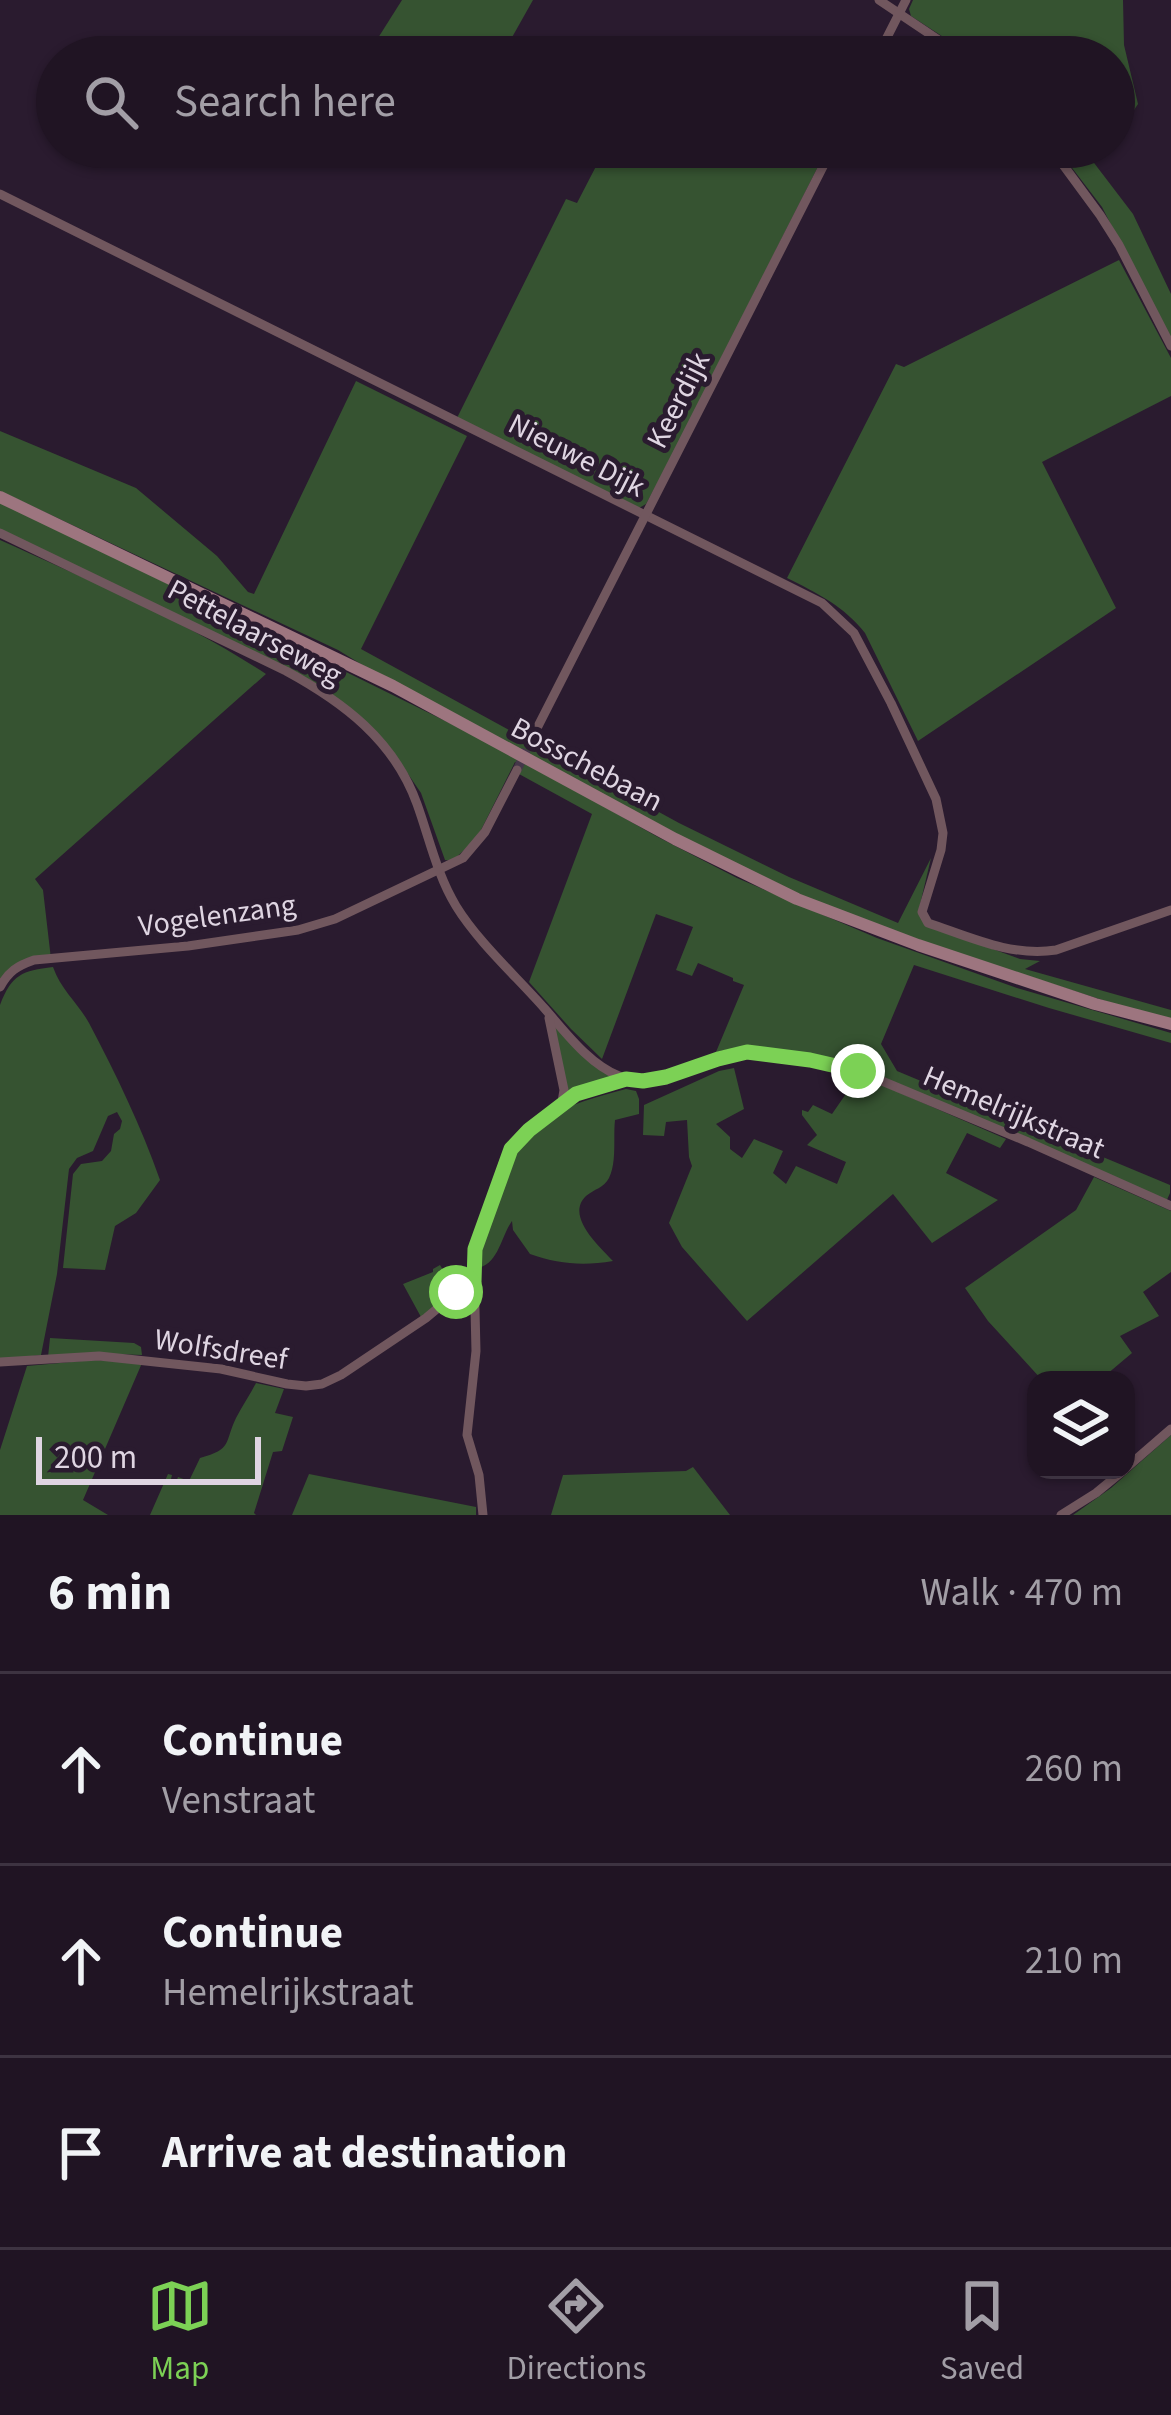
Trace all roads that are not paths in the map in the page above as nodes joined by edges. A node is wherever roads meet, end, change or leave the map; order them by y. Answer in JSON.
{"nodes":[{"id":1,"x":879,"y":0,"type":"edge"},
{"id":2,"x":906,"y":0,"type":"edge"},
{"id":3,"x":899,"y":13,"type":"junction"},
{"id":4,"x":888,"y":36,"type":"edge"},
{"id":5,"x":933,"y":36,"type":"edge"},
{"id":6,"x":821,"y":168,"type":"edge"},
{"id":7,"x":1065,"y":168,"type":"edge"},
{"id":8,"x":0,"y":194,"type":"edge"},
{"id":9,"x":1171,"y":346,"type":"edge"},
{"id":10,"x":0,"y":497,"type":"edge"},
{"id":11,"x":646,"y":517,"type":"junction"},
{"id":12,"x":0,"y":533,"type":"edge"},
{"id":13,"x":532,"y":738,"type":"tunnel mouth"},
{"id":14,"x":517,"y":770,"type":"tunnel mouth"},
{"id":15,"x":440,"y":870,"type":"junction"},
{"id":16,"x":1171,"y":910,"type":"edge"},
{"id":17,"x":0,"y":987,"type":"edge"},
{"id":18,"x":548,"y":1013,"type":"junction"},
{"id":19,"x":1171,"y":1024,"type":"edge"},
{"id":20,"x":626,"y":1079,"type":"junction"},
{"id":21,"x":561,"y":1104,"type":"junction"},
{"id":22,"x":1171,"y":1206,"type":"edge"},
{"id":23,"x":474,"y":1282,"type":"junction"},
{"id":24,"x":0,"y":1362,"type":"edge"},
{"id":25,"x":1171,"y":1429,"type":"edge"},
{"id":26,"x":1135,"y":1460,"type":"edge"},
{"id":27,"x":1113,"y":1479,"type":"edge"},
{"id":28,"x":483,"y":1515,"type":"edge"},
{"id":29,"x":1061,"y":1515,"type":"edge"}],
"edges":[{"from":1,"to":3,"type":"street"},
{"from":2,"to":3,"type":"street"},
{"from":3,"to":4,"type":"street"},
{"from":3,"to":5,"type":"street"},
{"from":6,"to":11,"type":"street","name":"Keerdijk"},
{"from":7,"to":9,"type":"street"},
{"from":8,"to":11,"type":"street","name":"Nieuwe Dijk"},
{"from":10,"to":19,"type":"main road","name":"Bosschebaan"},
{"from":11,"to":13,"type":"street","name":"Keerdijk"},
{"from":11,"to":16,"type":"street","name":"Nieuwe Dijk"},
{"from":12,"to":15,"type":"street","name":"Pettelaarseweg"},
{"from":14,"to":15,"type":"street"},
{"from":15,"to":17,"type":"street","name":"Vogelenzang"},
{"from":15,"to":18,"type":"street","name":"Pettelaarseweg"},
{"from":18,"to":20,"type":"street","name":"Pettelaarseweg"},
{"from":18,"to":21,"type":"street","name":"Pettelaarseweg"},
{"from":20,"to":21,"type":"street","name":"Hemelrijkstraat"},
{"from":20,"to":22,"type":"street","name":"Hemelrijkstraat"},
{"from":21,"to":23,"type":"street","name":"Hemelrijkstraat"},
{"from":23,"to":24,"type":"street","name":"Wolfsdreef"},
{"from":23,"to":28,"type":"street","name":"Hemelrijkstraat"},
{"from":25,"to":26,"type":"street"},
{"from":27,"to":29,"type":"street"}]}
